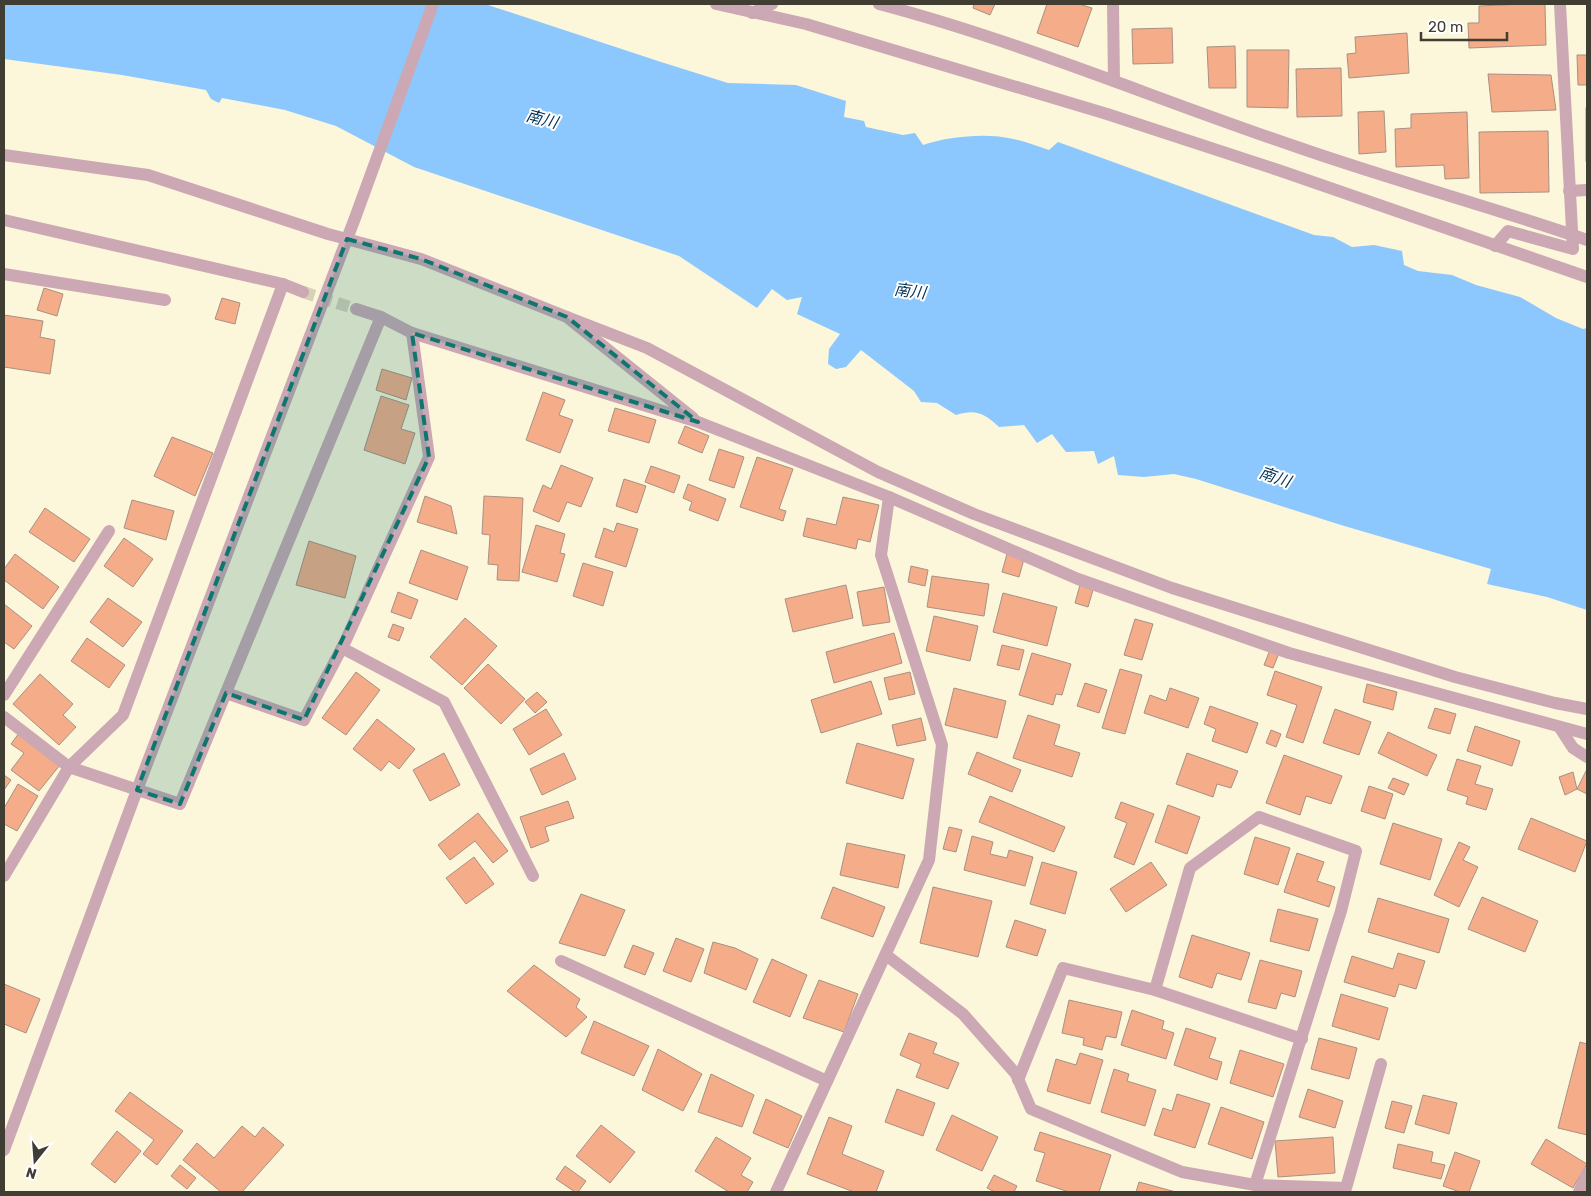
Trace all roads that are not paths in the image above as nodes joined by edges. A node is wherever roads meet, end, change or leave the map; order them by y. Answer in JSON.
{"nodes":[{"id":1,"x":433,"y":4,"type":"edge"},
{"id":2,"x":716,"y":4,"type":"edge"},
{"id":3,"x":772,"y":4,"type":"edge"},
{"id":4,"x":879,"y":4,"type":"edge"},
{"id":5,"x":1114,"y":4,"type":"edge"},
{"id":6,"x":1560,"y":4,"type":"edge"},
{"id":7,"x":752,"y":13,"type":"junction"},
{"id":8,"x":1114,"y":80,"type":"junction"},
{"id":9,"x":4,"y":155,"type":"edge"},
{"id":10,"x":1587,"y":190,"type":"edge"},
{"id":11,"x":1569,"y":191,"type":"junction"},
{"id":12,"x":4,"y":220,"type":"edge"},
{"id":13,"x":1573,"y":235,"type":"junction"},
{"id":14,"x":347,"y":239,"type":"junction"},
{"id":15,"x":1587,"y":240,"type":"edge"},
{"id":16,"x":1495,"y":246,"type":"junction"},
{"id":17,"x":4,"y":274,"type":"edge"},
{"id":18,"x":1587,"y":277,"type":"edge"},
{"id":19,"x":283,"y":284,"type":"junction"},
{"id":20,"x":303,"y":292,"type":"tunnel mouth"},
{"id":21,"x":165,"y":300,"type":"dead end"},
{"id":22,"x":356,"y":310,"type":"tunnel mouth"},
{"id":23,"x":381,"y":317,"type":"junction"},
{"id":24,"x":567,"y":317,"type":"junction"},
{"id":25,"x":412,"y":333,"type":"junction"},
{"id":26,"x":698,"y":422,"type":"junction"},
{"id":27,"x":888,"y":497,"type":"junction"},
{"id":28,"x":109,"y":531,"type":"dead end"},
{"id":29,"x":342,"y":648,"type":"junction"},
{"id":30,"x":226,"y":694,"type":"junction"},
{"id":31,"x":4,"y":695,"type":"edge"},
{"id":32,"x":1587,"y":710,"type":"edge"},
{"id":33,"x":4,"y":717,"type":"edge"},
{"id":34,"x":1560,"y":728,"type":"junction"},
{"id":35,"x":1587,"y":734,"type":"edge"},
{"id":36,"x":1587,"y":757,"type":"edge"},
{"id":37,"x":69,"y":767,"type":"junction"},
{"id":38,"x":137,"y":790,"type":"junction"},
{"id":39,"x":4,"y":876,"type":"edge"},
{"id":40,"x":533,"y":876,"type":"dead end"},
{"id":41,"x":886,"y":955,"type":"junction"},
{"id":42,"x":561,"y":961,"type":"dead end"},
{"id":43,"x":1155,"y":990,"type":"junction"},
{"id":44,"x":1302,"y":1039,"type":"junction"},
{"id":45,"x":1381,"y":1064,"type":"dead end"},
{"id":46,"x":1018,"y":1080,"type":"junction"},
{"id":47,"x":827,"y":1082,"type":"junction"},
{"id":48,"x":4,"y":1150,"type":"edge"},
{"id":49,"x":1587,"y":1174,"type":"edge"},
{"id":50,"x":1255,"y":1185,"type":"junction"},
{"id":51,"x":776,"y":1192,"type":"edge"},
{"id":52,"x":1579,"y":1192,"type":"edge"}],
"edges":[{"from":1,"to":14,"type":"street"},
{"from":2,"to":7,"type":"street"},
{"from":3,"to":7,"type":"street"},
{"from":4,"to":8,"type":"street"},
{"from":5,"to":8,"type":"street"},
{"from":6,"to":11,"type":"street"},
{"from":7,"to":16,"type":"street"},
{"from":8,"to":13,"type":"street"},
{"from":9,"to":14,"type":"street"},
{"from":10,"to":11,"type":"street"},
{"from":11,"to":13,"type":"street"},
{"from":12,"to":19,"type":"street"},
{"from":13,"to":15,"type":"street"},
{"from":13,"to":16,"type":"street"},
{"from":14,"to":24,"type":"street"},
{"from":14,"to":38,"type":"street"},
{"from":16,"to":18,"type":"street"},
{"from":17,"to":21,"type":"street"},
{"from":19,"to":20,"type":"street"},
{"from":19,"to":37,"type":"street"},
{"from":22,"to":23,"type":"street"},
{"from":23,"to":25,"type":"street"},
{"from":23,"to":30,"type":"street"},
{"from":24,"to":26,"type":"street"},
{"from":24,"to":32,"type":"street"},
{"from":25,"to":26,"type":"street"},
{"from":25,"to":29,"type":"street"},
{"from":26,"to":27,"type":"street"},
{"from":27,"to":34,"type":"street"},
{"from":27,"to":41,"type":"street"},
{"from":28,"to":31,"type":"street"},
{"from":29,"to":30,"type":"street"},
{"from":29,"to":40,"type":"street"},
{"from":30,"to":38,"type":"street"},
{"from":33,"to":37,"type":"street"},
{"from":34,"to":35,"type":"street"},
{"from":34,"to":36,"type":"street"},
{"from":37,"to":38,"type":"street"},
{"from":37,"to":39,"type":"street"},
{"from":38,"to":48,"type":"street"},
{"from":41,"to":46,"type":"street"},
{"from":41,"to":47,"type":"street"},
{"from":42,"to":47,"type":"street"},
{"from":43,"to":44,"type":"street"},
{"from":43,"to":44,"type":"street"},
{"from":43,"to":46,"type":"street"},
{"from":44,"to":50,"type":"street"},
{"from":45,"to":50,"type":"street"},
{"from":46,"to":50,"type":"street"},
{"from":47,"to":51,"type":"street"},
{"from":49,"to":52,"type":"street"}]}
